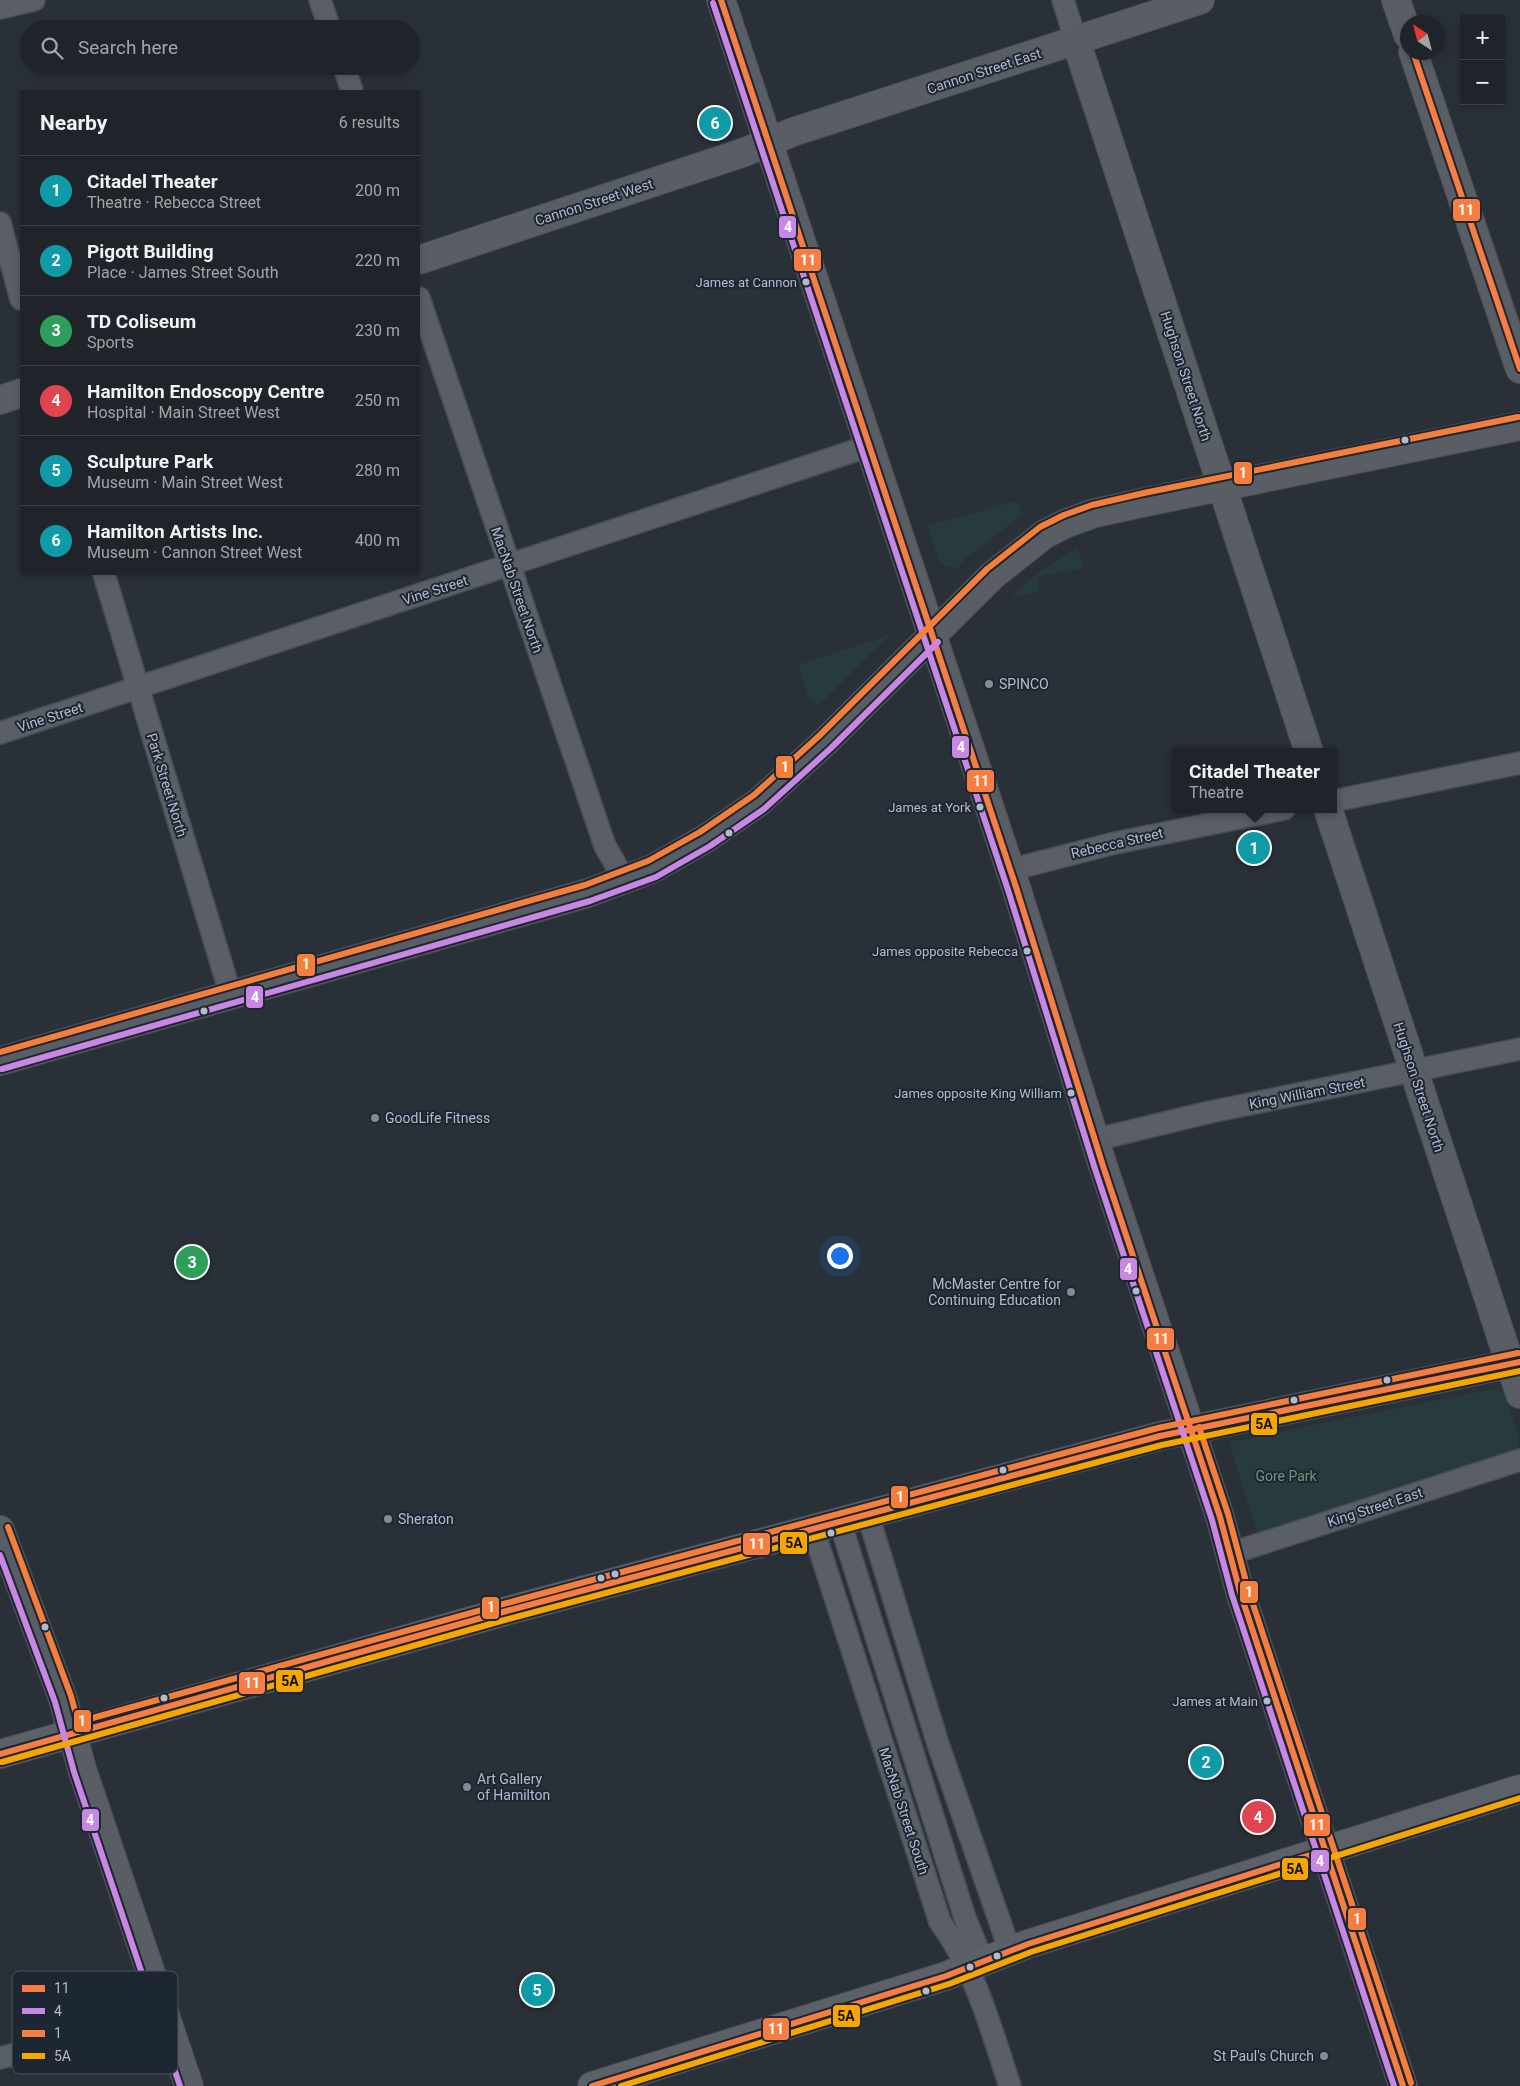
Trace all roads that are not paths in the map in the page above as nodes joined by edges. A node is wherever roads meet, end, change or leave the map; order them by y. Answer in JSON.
{"nodes":[{"id":1,"x":34,"y":0,"type":"edge"},
{"id":2,"x":320,"y":0,"type":"edge"},
{"id":3,"x":721,"y":0,"type":"edge"},
{"id":4,"x":1062,"y":0,"type":"edge"},
{"id":5,"x":1200,"y":0,"type":"edge"},
{"id":6,"x":1396,"y":0,"type":"edge"},
{"id":7,"x":0,"y":8,"type":"edge"},
{"id":8,"x":1401,"y":15,"type":"edge"},
{"id":9,"x":327,"y":20,"type":"edge"},
{"id":10,"x":1076,"y":41,"type":"junction"},
{"id":11,"x":1416,"y":60,"type":"edge"},
{"id":12,"x":347,"y":75,"type":"edge"},
{"id":13,"x":352,"y":90,"type":"edge"},
{"id":14,"x":768,"y":142,"type":"junction"},
{"id":15,"x":0,"y":223,"type":"edge"},
{"id":16,"x":420,"y":260,"type":"edge"},
{"id":17,"x":20,"y":296,"type":"edge"},
{"id":18,"x":420,"y":301,"type":"edge"},
{"id":19,"x":1520,"y":369,"type":"edge"},
{"id":20,"x":20,"y":393,"type":"edge"},
{"id":21,"x":0,"y":400,"type":"edge"},
{"id":22,"x":1520,"y":426,"type":"edge"},
{"id":23,"x":869,"y":446,"type":"junction"},
{"id":24,"x":1222,"y":487,"type":"junction"},
{"id":25,"x":509,"y":565,"type":"junction"},
{"id":26,"x":104,"y":575,"type":"edge"},
{"id":27,"x":932,"y":636,"type":"junction"},
{"id":28,"x":138,"y":688,"type":"junction"},
{"id":29,"x":0,"y":733,"type":"edge"},
{"id":30,"x":1308,"y":748,"type":"edge"},
{"id":31,"x":1520,"y":763,"type":"edge"},
{"id":32,"x":1337,"y":800,"type":"edge"},
{"id":33,"x":1263,"y":813,"type":"edge"},
{"id":34,"x":1329,"y":813,"type":"edge"},
{"id":35,"x":1010,"y":870,"type":"junction"},
{"id":36,"x":624,"y":879,"type":"junction"},
{"id":37,"x":231,"y":996,"type":"junction"},
{"id":38,"x":1520,"y":1049,"type":"edge"},
{"id":39,"x":0,"y":1061,"type":"edge"},
{"id":40,"x":1414,"y":1071,"type":"junction"},
{"id":41,"x":1094,"y":1140,"type":"junction"},
{"id":42,"x":1515,"y":1363,"type":"edge"},
{"id":43,"x":1520,"y":1394,"type":"edge"},
{"id":44,"x":1191,"y":1430,"type":"junction"},
{"id":45,"x":1520,"y":1460,"type":"edge"},
{"id":46,"x":868,"y":1515,"type":"junction"},
{"id":47,"x":840,"y":1522,"type":"junction"},
{"id":48,"x":813,"y":1529,"type":"junction"},
{"id":49,"x":0,"y":1530,"type":"edge"},
{"id":50,"x":1229,"y":1554,"type":"junction"},
{"id":51,"x":72,"y":1733,"type":"junction"},
{"id":52,"x":0,"y":1754,"type":"edge"},
{"id":53,"x":1520,"y":1789,"type":"edge"},
{"id":54,"x":1326,"y":1850,"type":"junction"},
{"id":55,"x":1010,"y":1951,"type":"junction"},
{"id":56,"x":976,"y":1964,"type":"junction"},
{"id":57,"x":151,"y":1971,"type":"edge"},
{"id":58,"x":178,"y":2053,"type":"edge"},
{"id":59,"x":189,"y":2086,"type":"edge"},
{"id":60,"x":592,"y":2086,"type":"edge"},
{"id":61,"x":1010,"y":2086,"type":"edge"},
{"id":62,"x":1402,"y":2086,"type":"edge"}],
"edges":[{"from":1,"to":7,"type":"street"},
{"from":2,"to":9,"type":"street"},
{"from":3,"to":14,"type":"main road"},
{"from":4,"to":10,"type":"street","name":"Hughson Street North"},
{"from":5,"to":10,"type":"main road","name":"Cannon Street East"},
{"from":6,"to":8,"type":"main road"},
{"from":10,"to":14,"type":"main road","name":"Cannon Street East"},
{"from":10,"to":24,"type":"main road","name":"Hughson Street North"},
{"from":11,"to":19,"type":"main road"},
{"from":12,"to":13,"type":"street"},
{"from":14,"to":16,"type":"main road","name":"Cannon Street West"},
{"from":14,"to":23,"type":"main road"},
{"from":15,"to":17,"type":"street"},
{"from":18,"to":25,"type":"street","name":"MacNab Street North"},
{"from":20,"to":21,"type":"main road"},
{"from":22,"to":24,"type":"main road"},
{"from":23,"to":25,"type":"street","name":"Vine Street"},
{"from":23,"to":27,"type":"main road"},
{"from":24,"to":27,"type":"main road"},
{"from":24,"to":30,"type":"main road","name":"Hughson Street North"},
{"from":25,"to":28,"type":"street","name":"Vine Street"},
{"from":25,"to":36,"type":"street","name":"MacNab Street North"},
{"from":26,"to":28,"type":"street","name":"Park Street North"},
{"from":27,"to":35,"type":"main road"},
{"from":27,"to":36,"type":"main road"},
{"from":28,"to":29,"type":"street","name":"Vine Street"},
{"from":28,"to":37,"type":"street","name":"Park Street North"},
{"from":31,"to":32,"type":"street"},
{"from":33,"to":35,"type":"street","name":"Rebecca Street"},
{"from":34,"to":40,"type":"main road","name":"Hughson Street North"},
{"from":35,"to":41,"type":"main road"},
{"from":36,"to":37,"type":"main road"},
{"from":37,"to":39,"type":"main road"},
{"from":38,"to":40,"type":"street","name":"King William Street"},
{"from":40,"to":41,"type":"street","name":"King William Street"},
{"from":40,"to":42,"type":"main road","name":"Hughson Street North"},
{"from":41,"to":44,"type":"main road"},
{"from":42,"to":43,"type":"main road","name":"Hughson Street North"},
{"from":42,"to":44,"type":"main road"},
{"from":44,"to":46,"type":"main road"},
{"from":44,"to":50,"type":"main road"},
{"from":45,"to":50,"type":"street","name":"King Street East"},
{"from":46,"to":47,"type":"main road"},
{"from":46,"to":55,"type":"street"},
{"from":47,"to":48,"type":"main road"},
{"from":47,"to":56,"type":"street","name":"MacNab Street South"},
{"from":48,"to":51,"type":"main road"},
{"from":48,"to":56,"type":"street","name":"MacNab Street South"},
{"from":49,"to":51,"type":"main road"},
{"from":50,"to":54,"type":"main road"},
{"from":51,"to":52,"type":"main road"},
{"from":51,"to":57,"type":"main road"},
{"from":53,"to":54,"type":"main road"},
{"from":54,"to":55,"type":"main road"},
{"from":54,"to":62,"type":"main road"},
{"from":55,"to":56,"type":"main road"},
{"from":56,"to":60,"type":"main road"},
{"from":56,"to":61,"type":"street","name":"MacNab Street South"},
{"from":58,"to":59,"type":"main road"}]}
